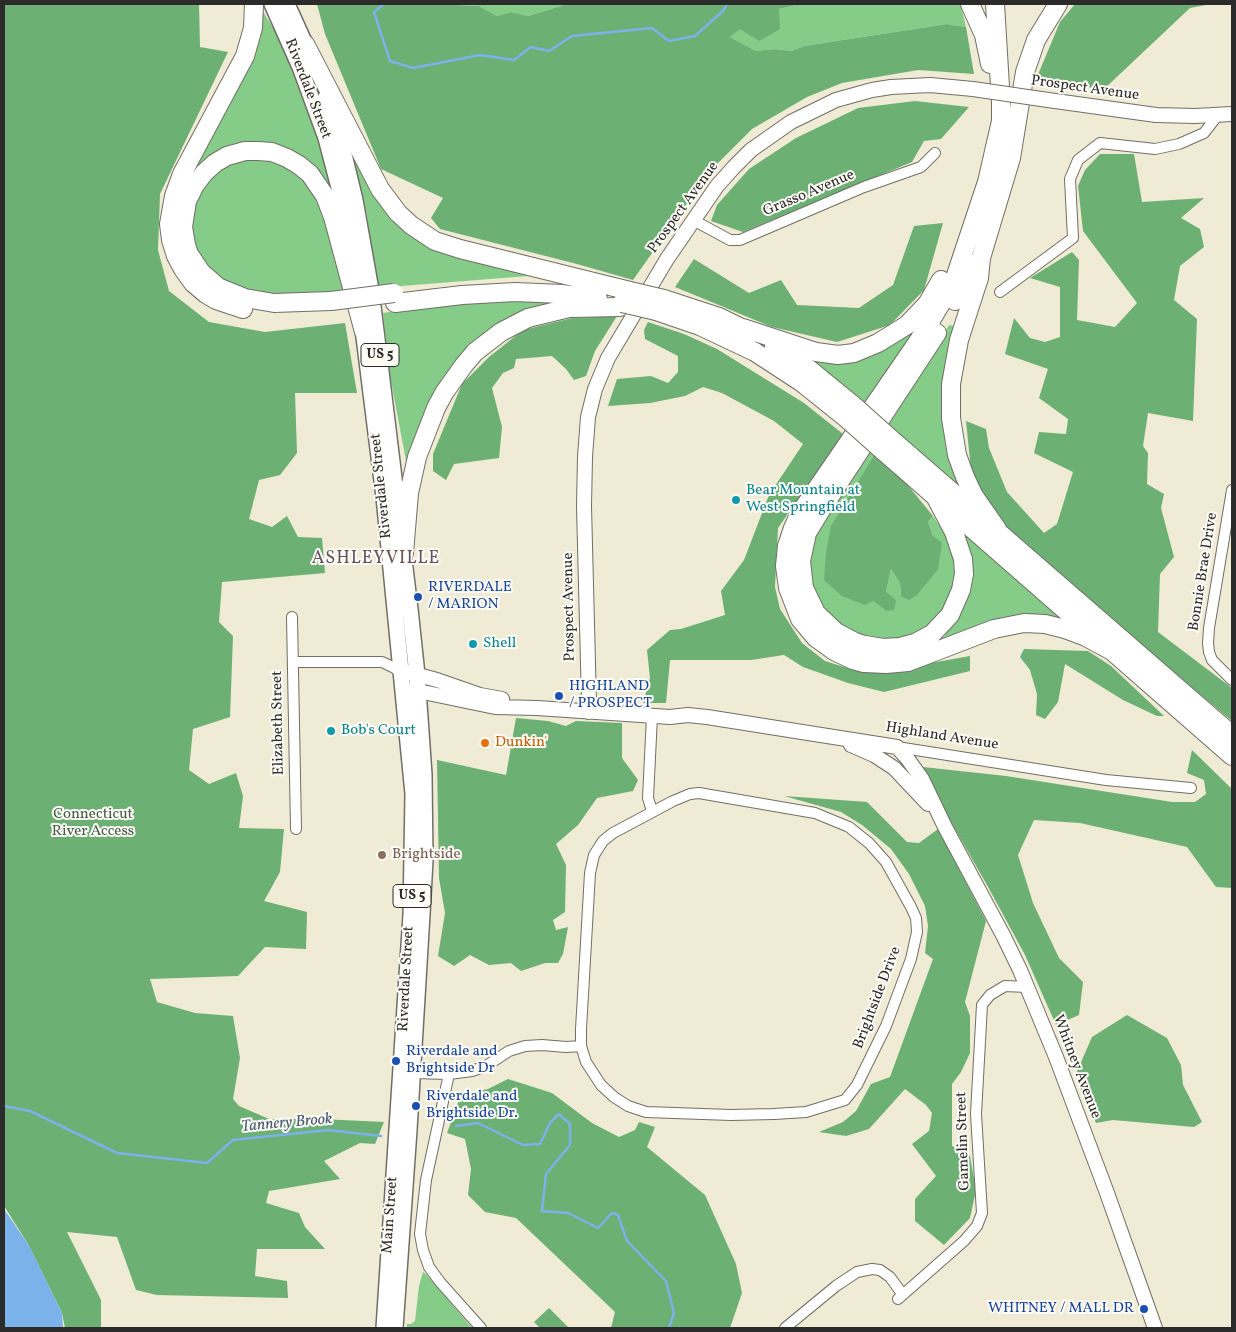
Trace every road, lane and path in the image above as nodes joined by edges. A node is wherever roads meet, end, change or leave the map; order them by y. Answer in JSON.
{"nodes":[{"id":1,"x":254,"y":4,"type":"edge"},
{"id":2,"x":272,"y":4,"type":"edge"},
{"id":3,"x":287,"y":4,"type":"edge"},
{"id":4,"x":970,"y":4,"type":"edge"},
{"id":5,"x":995,"y":4,"type":"edge"},
{"id":6,"x":1005,"y":4,"type":"edge"},
{"id":7,"x":1058,"y":4,"type":"edge"},
{"id":8,"x":305,"y":44,"type":"junction"},
{"id":9,"x":1225,"y":115,"type":"edge"},
{"id":10,"x":1008,"y":122,"type":"junction"},
{"id":11,"x":935,"y":153,"type":"dead end"},
{"id":12,"x":693,"y":220,"type":"junction"},
{"id":13,"x":963,"y":256,"type":"junction"},
{"id":14,"x":981,"y":258,"type":"junction"},
{"id":15,"x":605,"y":285,"type":"junction"},
{"id":16,"x":1000,"y":292,"type":"dead end"},
{"id":17,"x":394,"y":298,"type":"junction"},
{"id":18,"x":624,"y":300,"type":"junction"},
{"id":19,"x":331,"y":306,"type":"junction"},
{"id":20,"x":654,"y":306,"type":"junction"},
{"id":21,"x":742,"y":328,"type":"junction"},
{"id":22,"x":364,"y":332,"type":"junction"},
{"id":23,"x":849,"y":412,"type":"junction"},
{"id":24,"x":886,"y":444,"type":"junction"},
{"id":25,"x":1232,"y":490,"type":"edge"},
{"id":26,"x":934,"y":496,"type":"junction"},
{"id":27,"x":997,"y":529,"type":"junction"},
{"id":28,"x":404,"y":553,"type":"junction"},
{"id":29,"x":292,"y":617,"type":"dead end"},
{"id":30,"x":1112,"y":651,"type":"junction"},
{"id":31,"x":293,"y":662,"type":"junction"},
{"id":32,"x":399,"y":670,"type":"junction"},
{"id":33,"x":417,"y":675,"type":"junction"},
{"id":34,"x":1232,"y":680,"type":"edge"},
{"id":35,"x":402,"y":691,"type":"junction"},
{"id":36,"x":418,"y":691,"type":"junction"},
{"id":37,"x":588,"y":707,"type":"junction"},
{"id":38,"x":652,"y":716,"type":"junction"},
{"id":39,"x":688,"y":716,"type":"junction"},
{"id":40,"x":1232,"y":735,"type":"edge"},
{"id":41,"x":833,"y":737,"type":"junction"},
{"id":42,"x":897,"y":747,"type":"joint"},
{"id":43,"x":910,"y":753,"type":"junction"},
{"id":44,"x":1232,"y":756,"type":"edge"},
{"id":45,"x":894,"y":768,"type":"junction"},
{"id":46,"x":1192,"y":788,"type":"dead end"},
{"id":47,"x":652,"y":811,"type":"junction"},
{"id":48,"x":945,"y":827,"type":"junction"},
{"id":49,"x":296,"y":829,"type":"dead end"},
{"id":50,"x":1027,"y":987,"type":"junction"},
{"id":51,"x":581,"y":1046,"type":"junction"},
{"id":52,"x":412,"y":1073,"type":"junction"},
{"id":53,"x":449,"y":1074,"type":"junction"},
{"id":54,"x":405,"y":1102,"type":"junction"},
{"id":55,"x":384,"y":1328,"type":"edge"},
{"id":56,"x":395,"y":1328,"type":"edge"},
{"id":57,"x":481,"y":1328,"type":"edge"},
{"id":58,"x":785,"y":1328,"type":"edge"},
{"id":59,"x":1154,"y":1328,"type":"edge"}],
"edges":[{"from":1,"to":19,"type":"highway"},
{"from":2,"to":22,"type":"main road","name":"Riverdale Street","number":"US 5"},
{"from":3,"to":8,"type":"main road","name":"Riverdale Street","number":"US 5"},
{"from":4,"to":10,"type":"highway"},
{"from":5,"to":10,"type":"highway"},
{"from":6,"to":10,"type":"highway"},
{"from":7,"to":10,"type":"highway"},
{"from":8,"to":15,"type":"highway"},
{"from":8,"to":28,"type":"main road","name":"Riverdale Street","number":"US 5"},
{"from":9,"to":12,"type":"main road","name":"Prospect Avenue","bridge":true},
{"from":9,"to":16,"type":"street"},
{"from":10,"to":13,"type":"highway"},
{"from":10,"to":14,"type":"highway"},
{"from":11,"to":12,"type":"street","name":"Grasso Avenue"},
{"from":12,"to":37,"type":"main road","name":"Prospect Avenue"},
{"from":13,"to":21,"type":"highway"},
{"from":13,"to":30,"type":"highway"},
{"from":14,"to":26,"type":"highway"},
{"from":14,"to":27,"type":"highway"},
{"from":15,"to":17,"type":"highway"},
{"from":15,"to":18,"type":"highway"},
{"from":17,"to":18,"type":"highway"},
{"from":17,"to":19,"type":"highway"},
{"from":18,"to":20,"type":"highway","bridge":true},
{"from":18,"to":28,"type":"highway"},
{"from":19,"to":22,"type":"highway"},
{"from":20,"to":21,"type":"highway"},
{"from":20,"to":23,"type":"highway"},
{"from":21,"to":23,"type":"highway"},
{"from":22,"to":32,"type":"main road","name":"Riverdale Street","number":"US 5"},
{"from":23,"to":24,"type":"highway","bridge":true},
{"from":24,"to":26,"type":"highway"},
{"from":24,"to":27,"type":"highway"},
{"from":25,"to":34,"type":"street","name":"Bonnie Brae Drive"},
{"from":26,"to":30,"type":"highway"},
{"from":27,"to":40,"type":"highway"},
{"from":28,"to":33,"type":"main road","name":"Riverdale Street","number":"US 5"},
{"from":29,"to":31,"type":"street","name":"Elizabeth Street"},
{"from":30,"to":44,"type":"highway"},
{"from":31,"to":32,"type":"street"},
{"from":31,"to":49,"type":"street","name":"Elizabeth Street"},
{"from":32,"to":33,"type":"main road","name":"Highland Avenue"},
{"from":32,"to":35,"type":"main road","name":"Riverdale Street","number":"US 5"},
{"from":33,"to":36,"type":"main road","name":"Riverdale Street","number":"US 5"},
{"from":33,"to":37,"type":"main road","name":"Highland Avenue"},
{"from":35,"to":36,"type":"main road","name":"Highland Avenue"},
{"from":35,"to":54,"type":"main road","name":"Riverdale Street","number":"US 5"},
{"from":36,"to":37,"type":"main road","name":"Highland Avenue"},
{"from":36,"to":52,"type":"main road","name":"Riverdale Street","number":"US 5"},
{"from":37,"to":38,"type":"main road","name":"Highland Avenue"},
{"from":37,"to":39,"type":"main road","name":"Highland Avenue"},
{"from":38,"to":39,"type":"main road","name":"Highland Avenue"},
{"from":38,"to":47,"type":"street"},
{"from":39,"to":41,"type":"main road","name":"Highland Avenue"},
{"from":41,"to":42,"type":"main road","name":"Highland Avenue"},
{"from":41,"to":45,"type":"main road","name":"Whitney Avenue"},
{"from":42,"to":43,"type":"main road","name":"Whitney Avenue"},
{"from":43,"to":45,"type":"main road"},
{"from":43,"to":46,"type":"street","name":"Highland Avenue"},
{"from":43,"to":48,"type":"main road","name":"Whitney Avenue"},
{"from":45,"to":48,"type":"main road","name":"Whitney Avenue"},
{"from":47,"to":51,"type":"street","name":"Brightside Drive"},
{"from":47,"to":51,"type":"street","name":"Brightside Drive"},
{"from":48,"to":50,"type":"main road","name":"Whitney Avenue"},
{"from":50,"to":58,"type":"street","name":"Gamelin Street"},
{"from":50,"to":59,"type":"main road","name":"Whitney Avenue"},
{"from":51,"to":53,"type":"street"},
{"from":52,"to":53,"type":"street"},
{"from":52,"to":54,"type":"main road","name":"Riverdale Street","number":"US 5"},
{"from":53,"to":57,"type":"street"},
{"from":54,"to":55,"type":"main road","name":"Main Street","number":"US 5"},
{"from":54,"to":56,"type":"main road","name":"Main Street","number":"US 5"}]}
